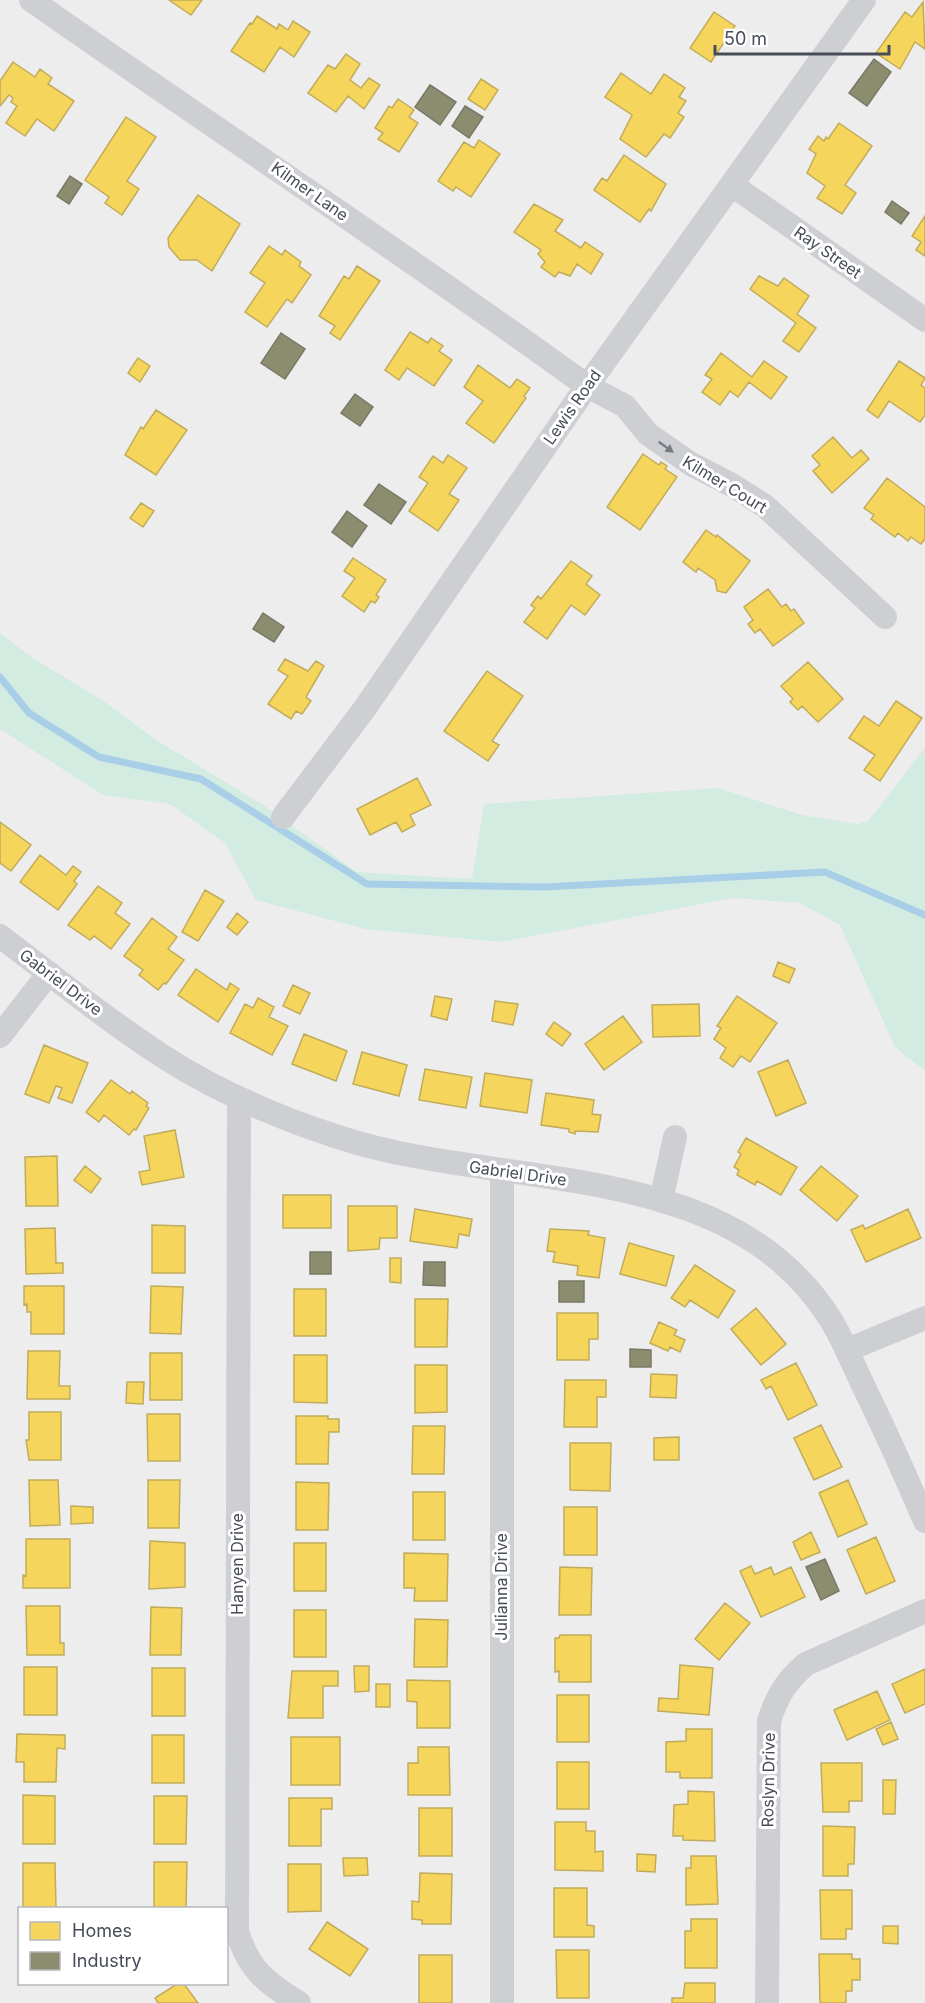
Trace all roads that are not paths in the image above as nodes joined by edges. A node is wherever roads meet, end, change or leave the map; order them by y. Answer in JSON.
{"nodes":[{"id":1,"x":30,"y":0,"type":"edge"},
{"id":2,"x":864,"y":0,"type":"edge"},
{"id":3,"x":732,"y":185,"type":"junction"},
{"id":4,"x":925,"y":320,"type":"edge"},
{"id":5,"x":586,"y":386,"type":"junction"},
{"id":6,"x":885,"y":617,"type":"dead end"},
{"id":7,"x":283,"y":817,"type":"dead end"},
{"id":8,"x":0,"y":936,"type":"edge"},
{"id":9,"x":49,"y":973,"type":"junction"},
{"id":10,"x":0,"y":1036,"type":"edge"},
{"id":11,"x":239,"y":1099,"type":"junction"},
{"id":12,"x":675,"y":1137,"type":"dead end"},
{"id":13,"x":502,"y":1172,"type":"junction"},
{"id":14,"x":661,"y":1200,"type":"junction"},
{"id":15,"x":925,"y":1318,"type":"edge"},
{"id":16,"x":847,"y":1350,"type":"junction"},
{"id":17,"x":925,"y":1521,"type":"edge"},
{"id":18,"x":925,"y":1611,"type":"edge"},
{"id":19,"x":299,"y":2003,"type":"edge"},
{"id":20,"x":502,"y":2003,"type":"edge"},
{"id":21,"x":767,"y":2003,"type":"edge"}],
"edges":[{"from":1,"to":5,"type":"street","name":"Kilmer Lane"},
{"from":2,"to":3,"type":"street","name":"Lewis Road"},
{"from":3,"to":4,"type":"street","name":"Ray Street"},
{"from":3,"to":5,"type":"street","name":"Lewis Road"},
{"from":5,"to":6,"type":"street","name":"Kilmer Court","one_way":true},
{"from":5,"to":7,"type":"street","name":"Lewis Road"},
{"from":8,"to":9,"type":"street","name":"Gabriel Drive"},
{"from":9,"to":10,"type":"street"},
{"from":9,"to":11,"type":"street","name":"Gabriel Drive"},
{"from":11,"to":13,"type":"street","name":"Gabriel Drive"},
{"from":11,"to":19,"type":"street","name":"Hanyen Drive"},
{"from":12,"to":14,"type":"street"},
{"from":13,"to":14,"type":"street","name":"Gabriel Drive"},
{"from":13,"to":20,"type":"street","name":"Julianna Drive"},
{"from":14,"to":16,"type":"street","name":"Gabriel Drive"},
{"from":15,"to":16,"type":"street"},
{"from":16,"to":17,"type":"street","name":"Gabriel Drive"},
{"from":18,"to":21,"type":"street","name":"Roslyn Drive"}]}
